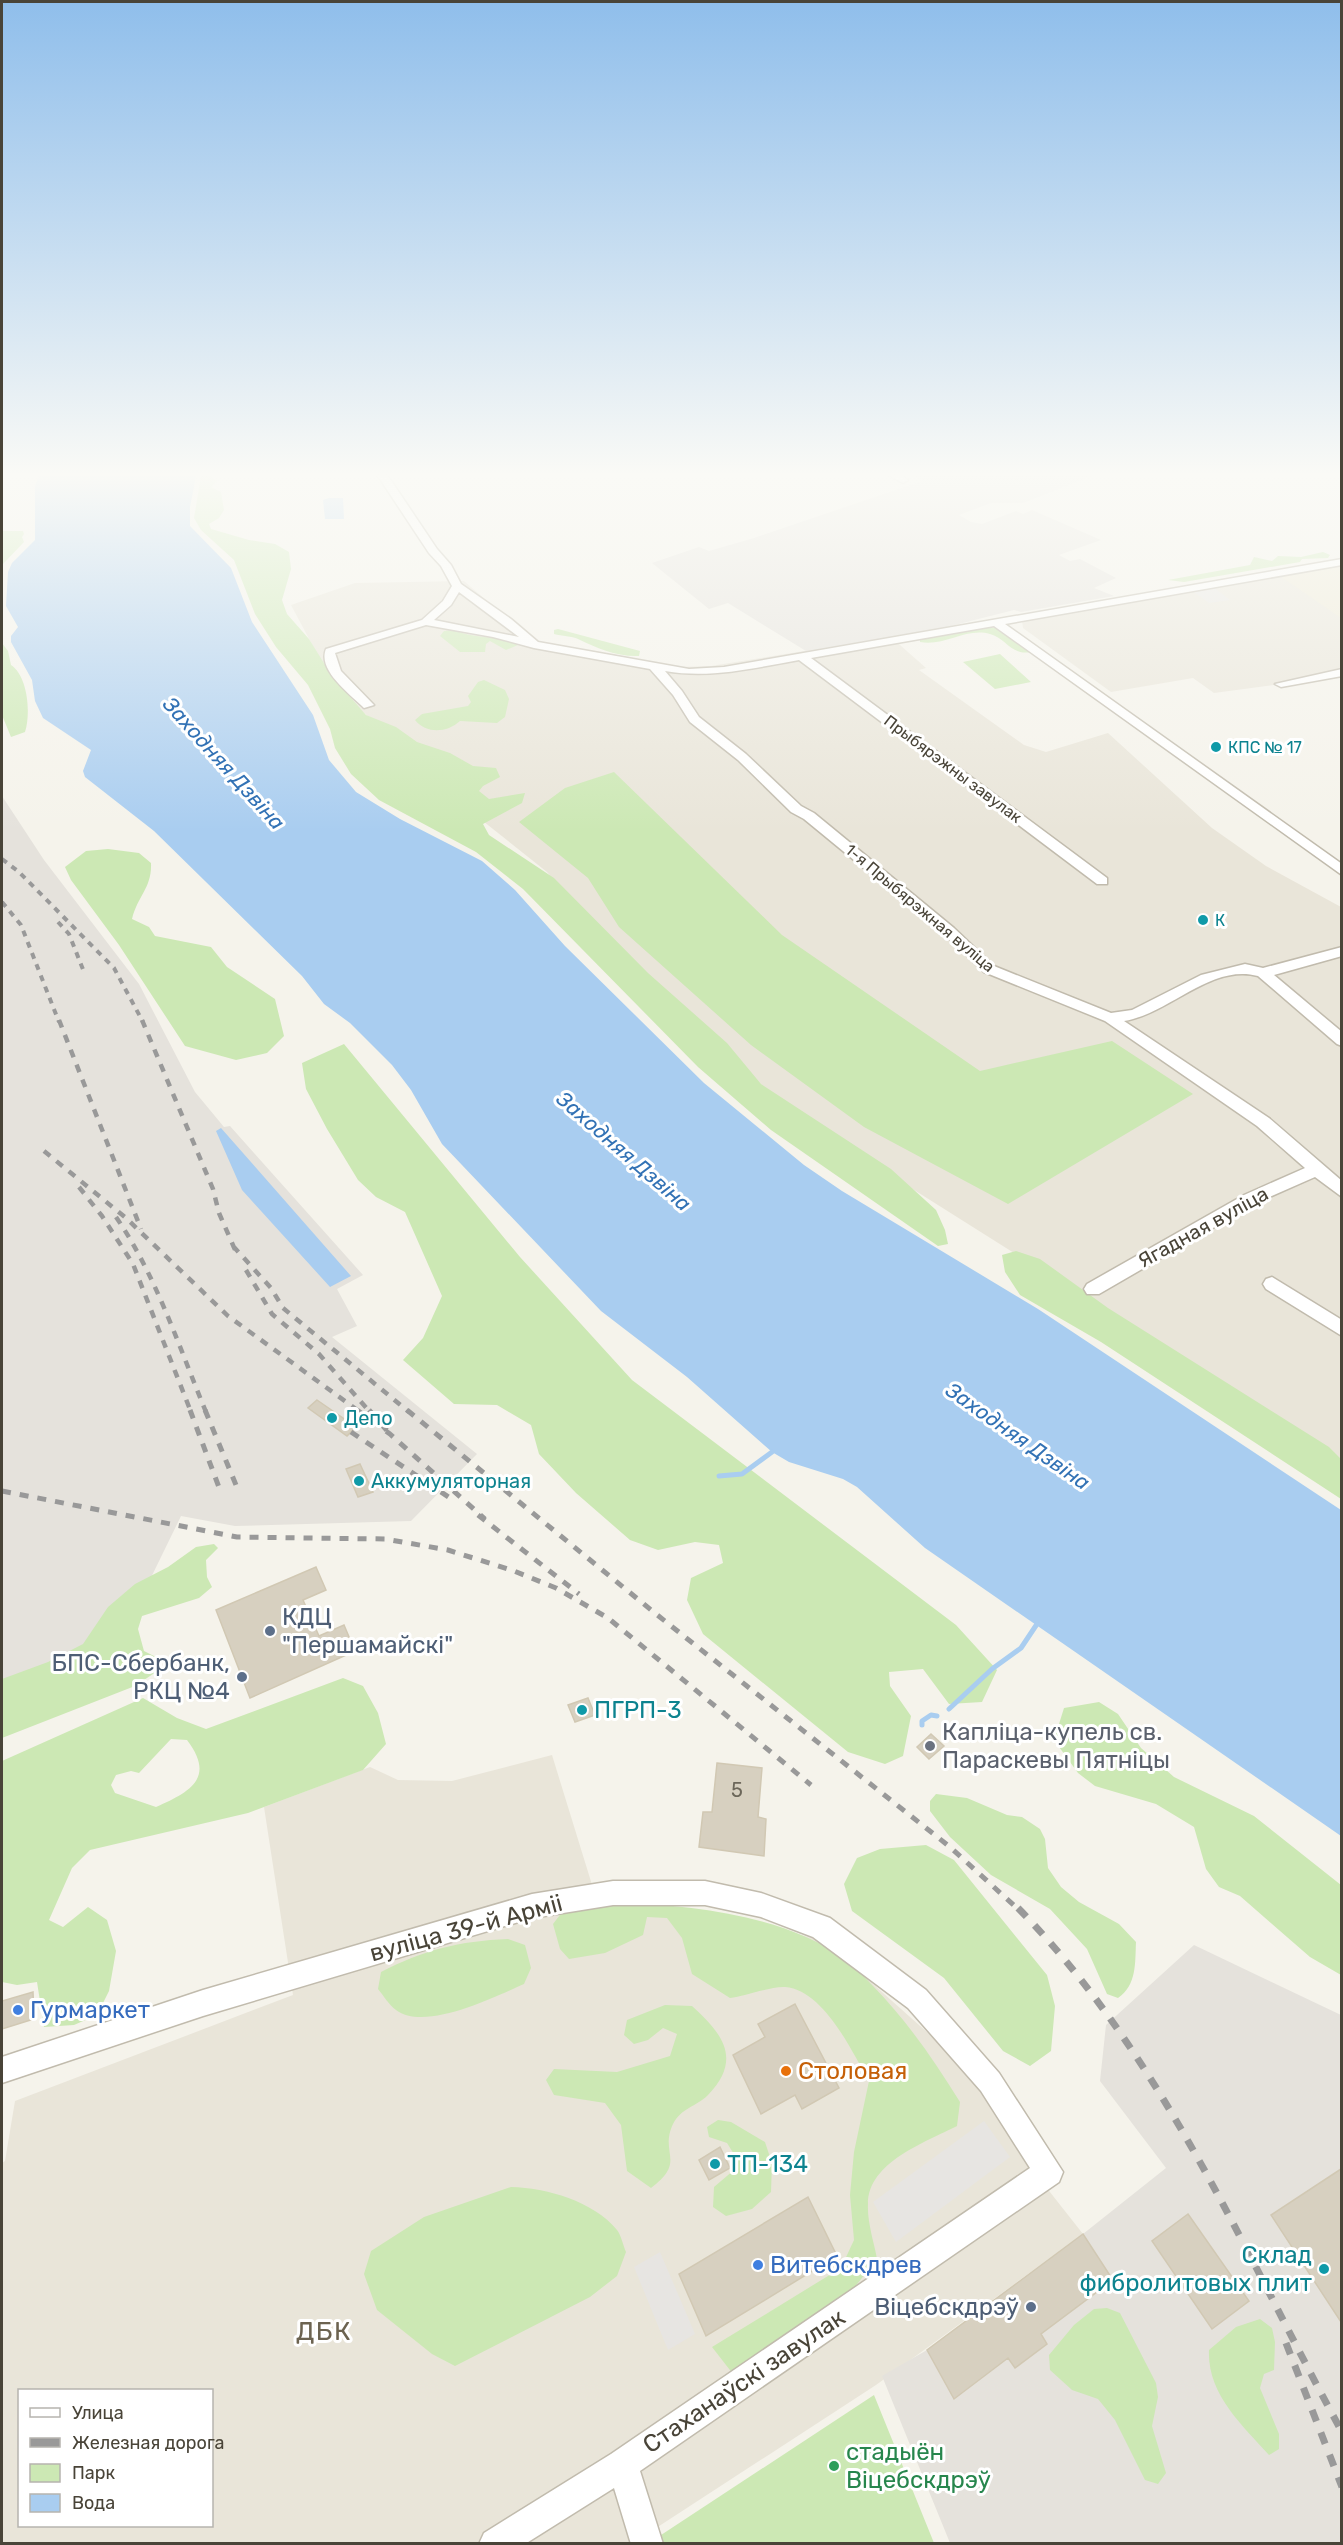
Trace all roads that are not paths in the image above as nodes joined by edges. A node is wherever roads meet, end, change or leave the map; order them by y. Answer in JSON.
{"nodes":[{"id":1,"x":452,"y":595,"type":"edge"},
{"id":2,"x":470,"y":595,"type":"edge"},
{"id":3,"x":1149,"y":595,"type":"edge"},
{"id":4,"x":426,"y":622,"type":"junction"},
{"id":5,"x":995,"y":622,"type":"junction"},
{"id":6,"x":534,"y":645,"type":"junction"},
{"id":7,"x":802,"y":657,"type":"junction"},
{"id":8,"x":656,"y":667,"type":"junction"},
{"id":9,"x":689,"y":672,"type":"junction"},
{"id":10,"x":1341,"y":672,"type":"edge"},
{"id":11,"x":668,"y":682,"type":"junction"},
{"id":12,"x":1281,"y":684,"type":"dead end"},
{"id":13,"x":368,"y":705,"type":"dead end"},
{"id":14,"x":1341,"y":871,"type":"edge"},
{"id":15,"x":1102,"y":882,"type":"dead end"},
{"id":16,"x":1341,"y":951,"type":"edge"},
{"id":17,"x":1263,"y":973,"type":"junction"},
{"id":18,"x":1110,"y":1018,"type":"junction"},
{"id":19,"x":1341,"y":1041,"type":"edge"},
{"id":20,"x":1316,"y":1170,"type":"junction"},
{"id":21,"x":1341,"y":1191,"type":"edge"},
{"id":22,"x":1272,"y":1284,"type":"dead end"},
{"id":23,"x":1093,"y":1289,"type":"dead end"},
{"id":24,"x":1341,"y":1329,"type":"edge"},
{"id":25,"x":2,"y":2070,"type":"edge"},
{"id":26,"x":1048,"y":2172,"type":"joint"},
{"id":27,"x":622,"y":2465,"type":"junction"},
{"id":28,"x":495,"y":2544,"type":"edge"},
{"id":29,"x":647,"y":2544,"type":"edge"}],
"edges":[{"from":1,"to":4,"type":"street"},
{"from":2,"to":6,"type":"street"},
{"from":3,"to":5,"type":"street"},
{"from":4,"to":6,"type":"street"},
{"from":4,"to":13,"type":"street"},
{"from":5,"to":7,"type":"street"},
{"from":5,"to":14,"type":"street"},
{"from":6,"to":8,"type":"street"},
{"from":7,"to":9,"type":"street"},
{"from":7,"to":15,"type":"street","name":"Прыбярэжны завулак"},
{"from":8,"to":9,"type":"street"},
{"from":8,"to":11,"type":"street","name":"1-я Прыбярэжная вуліца"},
{"from":9,"to":11,"type":"street"},
{"from":10,"to":12,"type":"street"},
{"from":11,"to":18,"type":"street","name":"1-я Прыбярэжная вуліца"},
{"from":16,"to":17,"type":"street"},
{"from":17,"to":18,"type":"street"},
{"from":17,"to":19,"type":"street"},
{"from":18,"to":20,"type":"street","name":"1-я Прыбярэжная вуліца"},
{"from":20,"to":21,"type":"street","name":"1-я Прыбярэжная вуліца"},
{"from":20,"to":23,"type":"street","name":"Ягадная вуліца"},
{"from":22,"to":24,"type":"street"},
{"from":25,"to":26,"type":"street","name":"вуліца 39-й Арміі"},
{"from":26,"to":27,"type":"street","name":"Стаханаўскі завулак"},
{"from":27,"to":28,"type":"street","name":"Стаханаўскі завулак"},
{"from":27,"to":29,"type":"street"}]}
